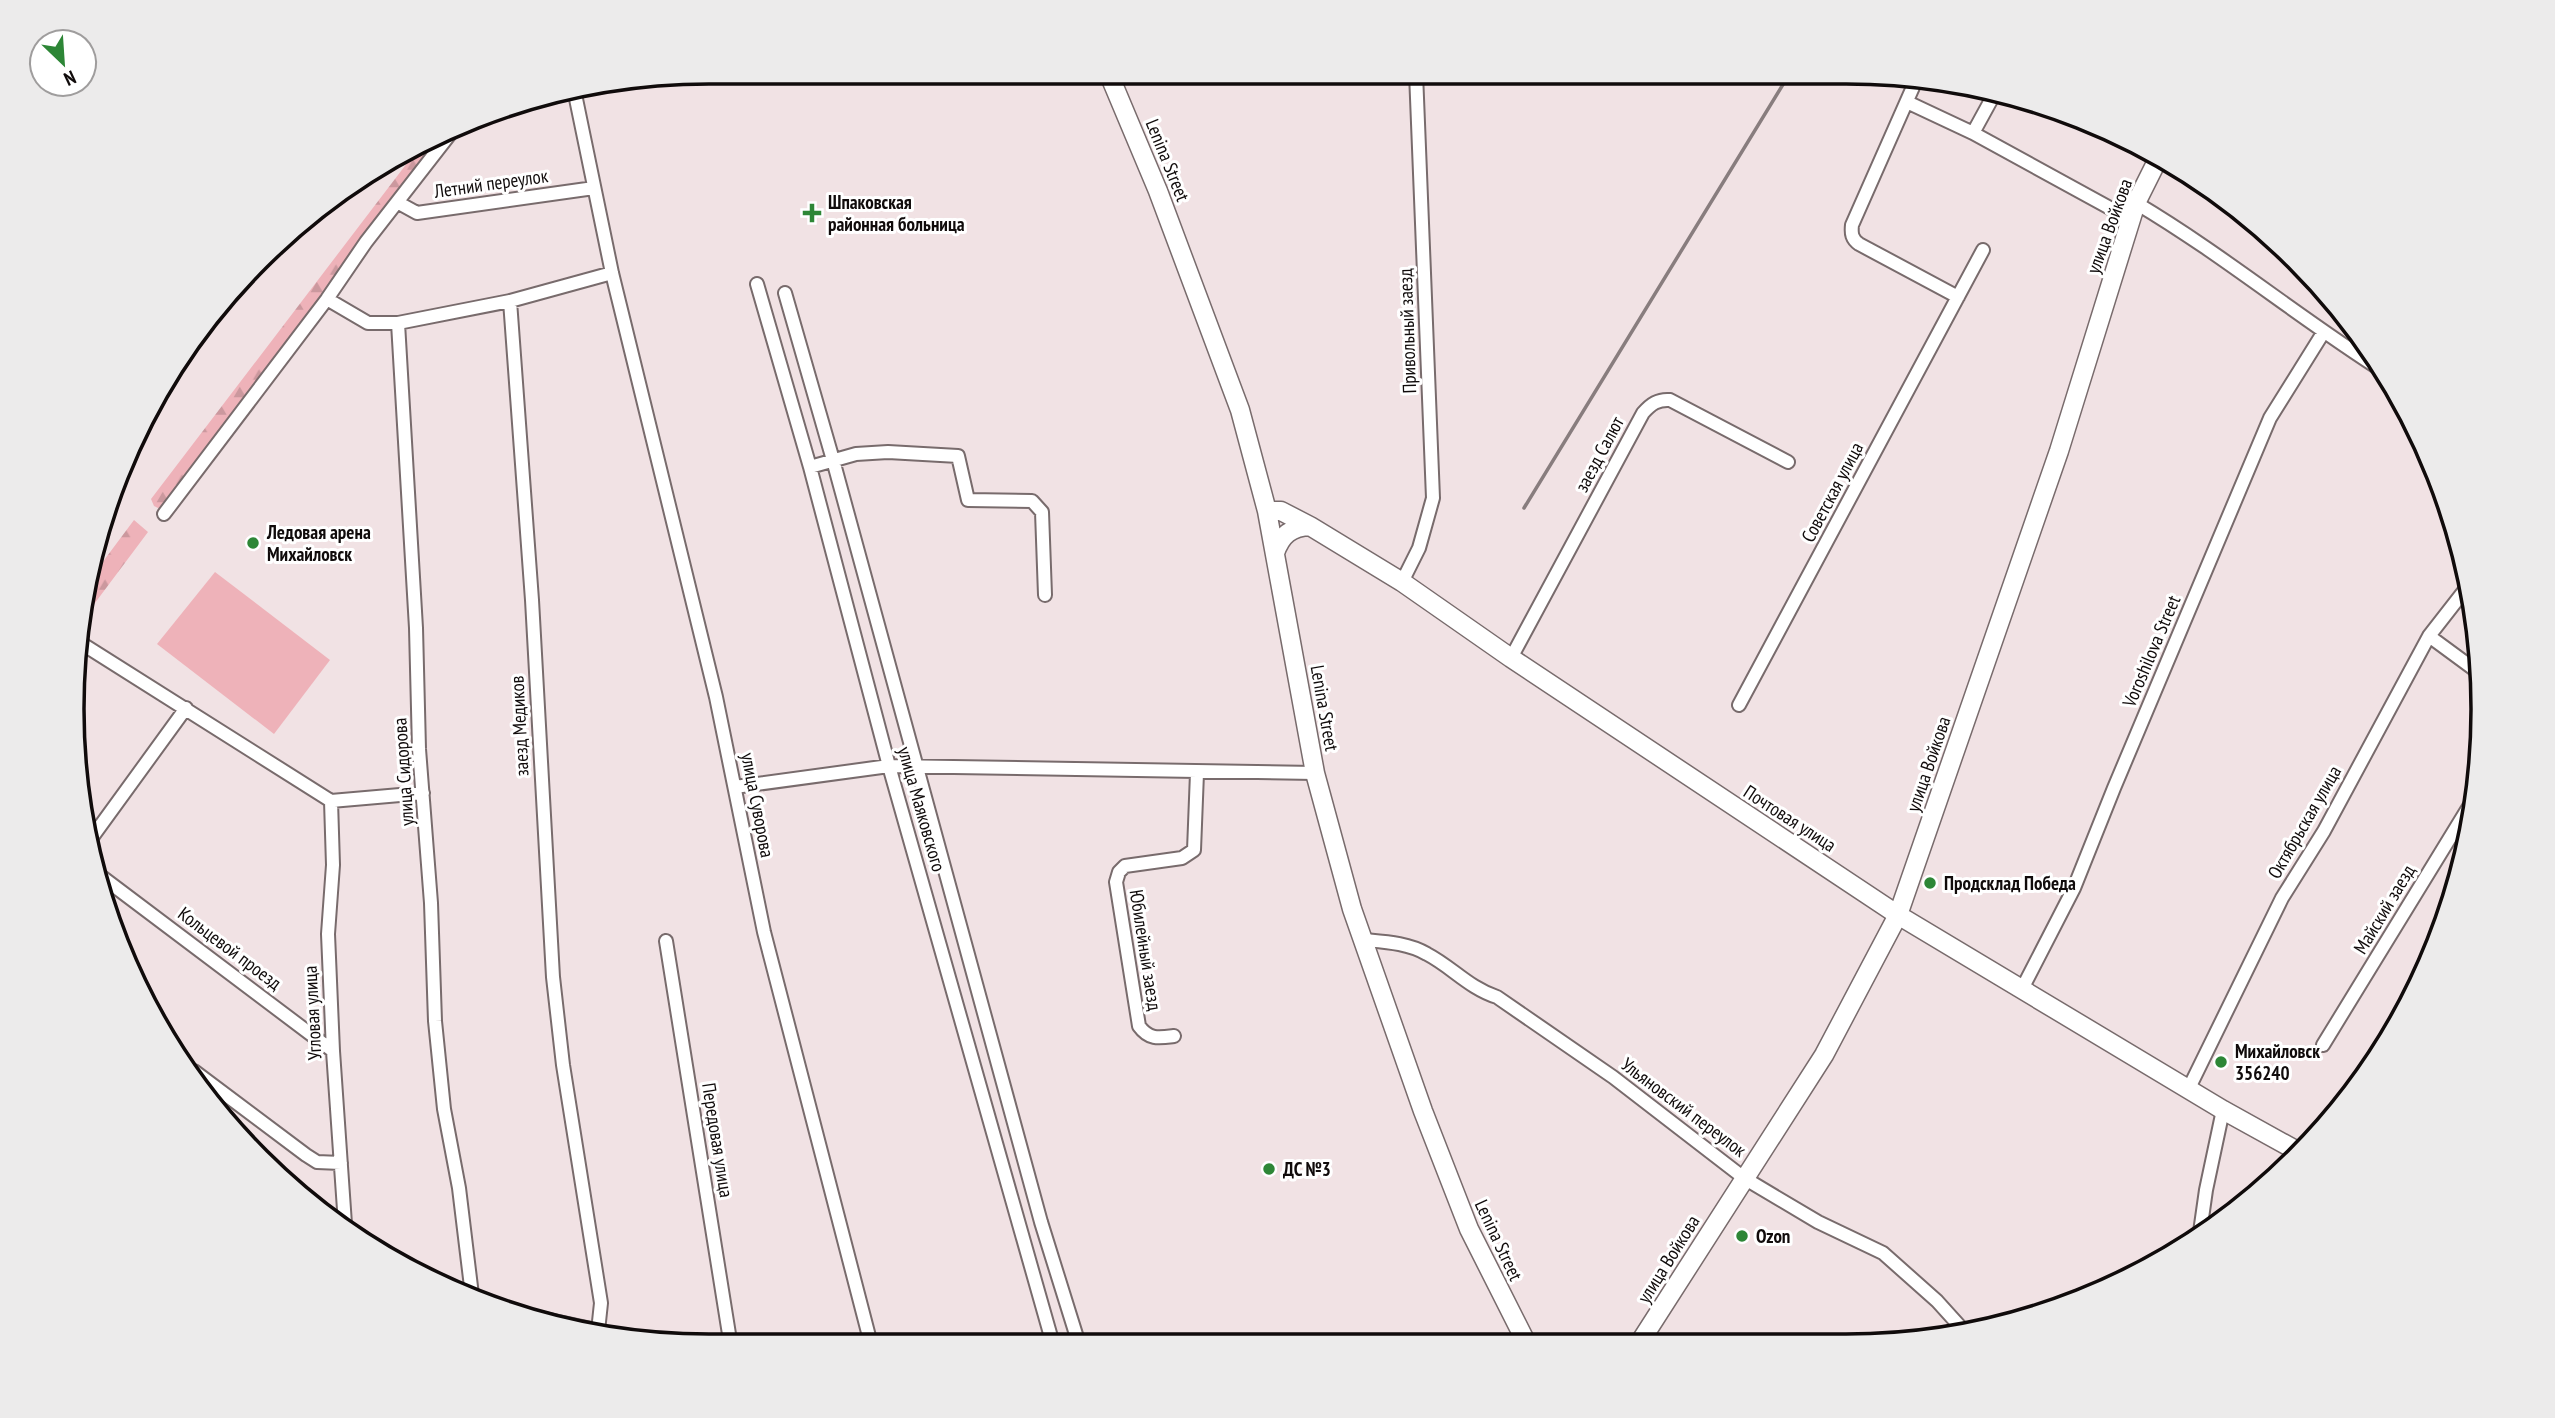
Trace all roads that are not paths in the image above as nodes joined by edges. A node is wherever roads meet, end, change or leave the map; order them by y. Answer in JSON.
{"nodes":[{"id":1,"x":1113,"y":84,"type":"edge"},
{"id":2,"x":1416,"y":84,"type":"edge"},
{"id":3,"x":1913,"y":88,"type":"edge"},
{"id":4,"x":576,"y":98,"type":"edge"},
{"id":5,"x":1990,"y":101,"type":"edge"},
{"id":6,"x":1907,"y":102,"type":"junction"},
{"id":7,"x":1973,"y":133,"type":"junction"},
{"id":8,"x":442,"y":144,"type":"edge"},
{"id":9,"x":2155,"y":166,"type":"edge"},
{"id":10,"x":594,"y":188,"type":"junction"},
{"id":11,"x":397,"y":202,"type":"junction"},
{"id":12,"x":2133,"y":211,"type":"junction"},
{"id":13,"x":1983,"y":250,"type":"dead end"},
{"id":14,"x":612,"y":273,"type":"junction"},
{"id":15,"x":757,"y":284,"type":"dead end"},
{"id":16,"x":785,"y":293,"type":"dead end"},
{"id":17,"x":1958,"y":297,"type":"junction"},
{"id":18,"x":327,"y":299,"type":"junction"},
{"id":19,"x":510,"y":301,"type":"junction"},
{"id":20,"x":398,"y":323,"type":"junction"},
{"id":21,"x":2323,"y":333,"type":"junction"},
{"id":22,"x":2364,"y":359,"type":"edge"},
{"id":23,"x":833,"y":460,"type":"junction"},
{"id":24,"x":1788,"y":461,"type":"dead end"},
{"id":25,"x":810,"y":467,"type":"junction"},
{"id":26,"x":1267,"y":511,"type":"junction"},
{"id":27,"x":164,"y":514,"type":"dead end"},
{"id":28,"x":1310,"y":526,"type":"junction"},
{"id":29,"x":1275,"y":553,"type":"junction"},
{"id":30,"x":1402,"y":582,"type":"junction"},
{"id":31,"x":1045,"y":595,"type":"dead end"},
{"id":32,"x":2461,"y":596,"type":"edge"},
{"id":33,"x":2429,"y":636,"type":"junction"},
{"id":34,"x":87,"y":647,"type":"edge"},
{"id":35,"x":1511,"y":658,"type":"junction"},
{"id":36,"x":2470,"y":666,"type":"edge"},
{"id":37,"x":1740,"y":705,"type":"dead end"},
{"id":38,"x":186,"y":708,"type":"junction"},
{"id":39,"x":890,"y":766,"type":"junction"},
{"id":40,"x":917,"y":766,"type":"junction"},
{"id":41,"x":1197,"y":773,"type":"junction"},
{"id":42,"x":1315,"y":773,"type":"junction"},
{"id":43,"x":735,"y":787,"type":"junction"},
{"id":44,"x":423,"y":793,"type":"junction"},
{"id":45,"x":331,"y":801,"type":"junction"},
{"id":46,"x":2461,"y":820,"type":"edge"},
{"id":47,"x":96,"y":832,"type":"edge"},
{"id":48,"x":108,"y":881,"type":"edge"},
{"id":49,"x":1898,"y":915,"type":"junction"},
{"id":50,"x":1364,"y":940,"type":"junction"},
{"id":51,"x":666,"y":941,"type":"dead end"},
{"id":52,"x":2022,"y":989,"type":"junction"},
{"id":53,"x":1174,"y":1036,"type":"dead end"},
{"id":54,"x":2323,"y":1045,"type":"dead end"},
{"id":55,"x":333,"y":1051,"type":"junction"},
{"id":56,"x":207,"y":1081,"type":"edge"},
{"id":57,"x":2189,"y":1088,"type":"junction"},
{"id":58,"x":2223,"y":1110,"type":"junction"},
{"id":59,"x":2291,"y":1148,"type":"edge"},
{"id":60,"x":341,"y":1163,"type":"junction"},
{"id":61,"x":1744,"y":1178,"type":"junction"},
{"id":62,"x":344,"y":1216,"type":"edge"},
{"id":63,"x":2201,"y":1223,"type":"edge"},
{"id":64,"x":471,"y":1286,"type":"edge"},
{"id":65,"x":598,"y":1324,"type":"edge"},
{"id":66,"x":1958,"y":1324,"type":"edge"},
{"id":67,"x":729,"y":1334,"type":"edge"},
{"id":68,"x":868,"y":1334,"type":"edge"},
{"id":69,"x":1050,"y":1334,"type":"edge"},
{"id":70,"x":1076,"y":1334,"type":"edge"},
{"id":71,"x":1522,"y":1334,"type":"edge"},
{"id":72,"x":1645,"y":1334,"type":"edge"}],
"edges":[{"from":1,"to":26,"type":"main road","name":"Lenina Street"},
{"from":2,"to":30,"type":"street","name":"Привольный заезд"},
{"from":3,"to":6,"type":"street"},
{"from":4,"to":10,"type":"street","name":"улица Суворова"},
{"from":5,"to":7,"type":"street"},
{"from":6,"to":7,"type":"street"},
{"from":6,"to":17,"type":"street"},
{"from":7,"to":12,"type":"street"},
{"from":8,"to":11,"type":"street"},
{"from":9,"to":12,"type":"main road","name":"улица Войкова"},
{"from":10,"to":11,"type":"street","name":"Летний переулок"},
{"from":10,"to":14,"type":"street","name":"улица Суворова"},
{"from":11,"to":18,"type":"street"},
{"from":12,"to":21,"type":"street"},
{"from":12,"to":49,"type":"main road","name":"улица Войкова"},
{"from":13,"to":17,"type":"street","name":"Советская улица"},
{"from":14,"to":19,"type":"street"},
{"from":14,"to":43,"type":"street","name":"улица Суворова"},
{"from":15,"to":25,"type":"street","name":"улица Маяковского"},
{"from":16,"to":23,"type":"street","name":"улица Маяковского"},
{"from":17,"to":37,"type":"street","name":"Советская улица"},
{"from":18,"to":20,"type":"street"},
{"from":18,"to":27,"type":"street"},
{"from":19,"to":20,"type":"street"},
{"from":19,"to":65,"type":"street","name":"заезд Медиков"},
{"from":20,"to":44,"type":"street","name":"улица Сидорова"},
{"from":21,"to":22,"type":"street"},
{"from":21,"to":52,"type":"street","name":"Voroshilova Street"},
{"from":23,"to":25,"type":"street"},
{"from":23,"to":31,"type":"street"},
{"from":23,"to":40,"type":"street","name":"улица Маяковского"},
{"from":24,"to":35,"type":"street","name":"заезд Салют"},
{"from":25,"to":39,"type":"street","name":"улица Маяковского"},
{"from":26,"to":28,"type":"main road","name":"Почтовая улица"},
{"from":26,"to":29,"type":"main road","name":"Lenina Street"},
{"from":28,"to":29,"type":"main road"},
{"from":28,"to":30,"type":"main road","name":"Почтовая улица"},
{"from":29,"to":42,"type":"main road","name":"Lenina Street"},
{"from":30,"to":35,"type":"main road","name":"Почтовая улица"},
{"from":32,"to":33,"type":"street","name":"Октябрьская улица"},
{"from":33,"to":36,"type":"street"},
{"from":33,"to":57,"type":"street","name":"Октябрьская улица"},
{"from":34,"to":38,"type":"street"},
{"from":35,"to":49,"type":"main road","name":"Почтовая улица"},
{"from":38,"to":45,"type":"street"},
{"from":38,"to":47,"type":"street"},
{"from":39,"to":40,"type":"street"},
{"from":39,"to":43,"type":"street"},
{"from":39,"to":69,"type":"street","name":"улица Маяковского"},
{"from":40,"to":41,"type":"street"},
{"from":40,"to":70,"type":"street","name":"улица Маяковского"},
{"from":41,"to":42,"type":"street"},
{"from":41,"to":53,"type":"street","name":"Юбилейный заезд"},
{"from":42,"to":50,"type":"main road","name":"Lenina Street"},
{"from":43,"to":68,"type":"street","name":"улица Суворова"},
{"from":44,"to":45,"type":"street"},
{"from":44,"to":64,"type":"street","name":"улица Сидорова"},
{"from":45,"to":55,"type":"street","name":"Угловая улица"},
{"from":46,"to":54,"type":"street","name":"Майский заезд"},
{"from":48,"to":55,"type":"street","name":"Кольцевой проезд"},
{"from":49,"to":52,"type":"main road","name":"Почтовая улица"},
{"from":49,"to":61,"type":"main road","name":"улица Войкова"},
{"from":50,"to":61,"type":"street","name":"Ульяновский переулок"},
{"from":50,"to":71,"type":"main road","name":"Lenina Street"},
{"from":51,"to":67,"type":"street","name":"Передовая улица"},
{"from":52,"to":57,"type":"main road","name":"Почтовая улица"},
{"from":55,"to":60,"type":"street","name":"Угловая улица"},
{"from":56,"to":60,"type":"street"},
{"from":57,"to":58,"type":"main road","name":"Почтовая улица"},
{"from":58,"to":59,"type":"main road","name":"Почтовая улица"},
{"from":58,"to":63,"type":"street"},
{"from":60,"to":62,"type":"street","name":"Угловая улица"},
{"from":61,"to":66,"type":"street","name":"Ульяновский переулок"},
{"from":61,"to":72,"type":"main road","name":"улица Войкова"}]}
